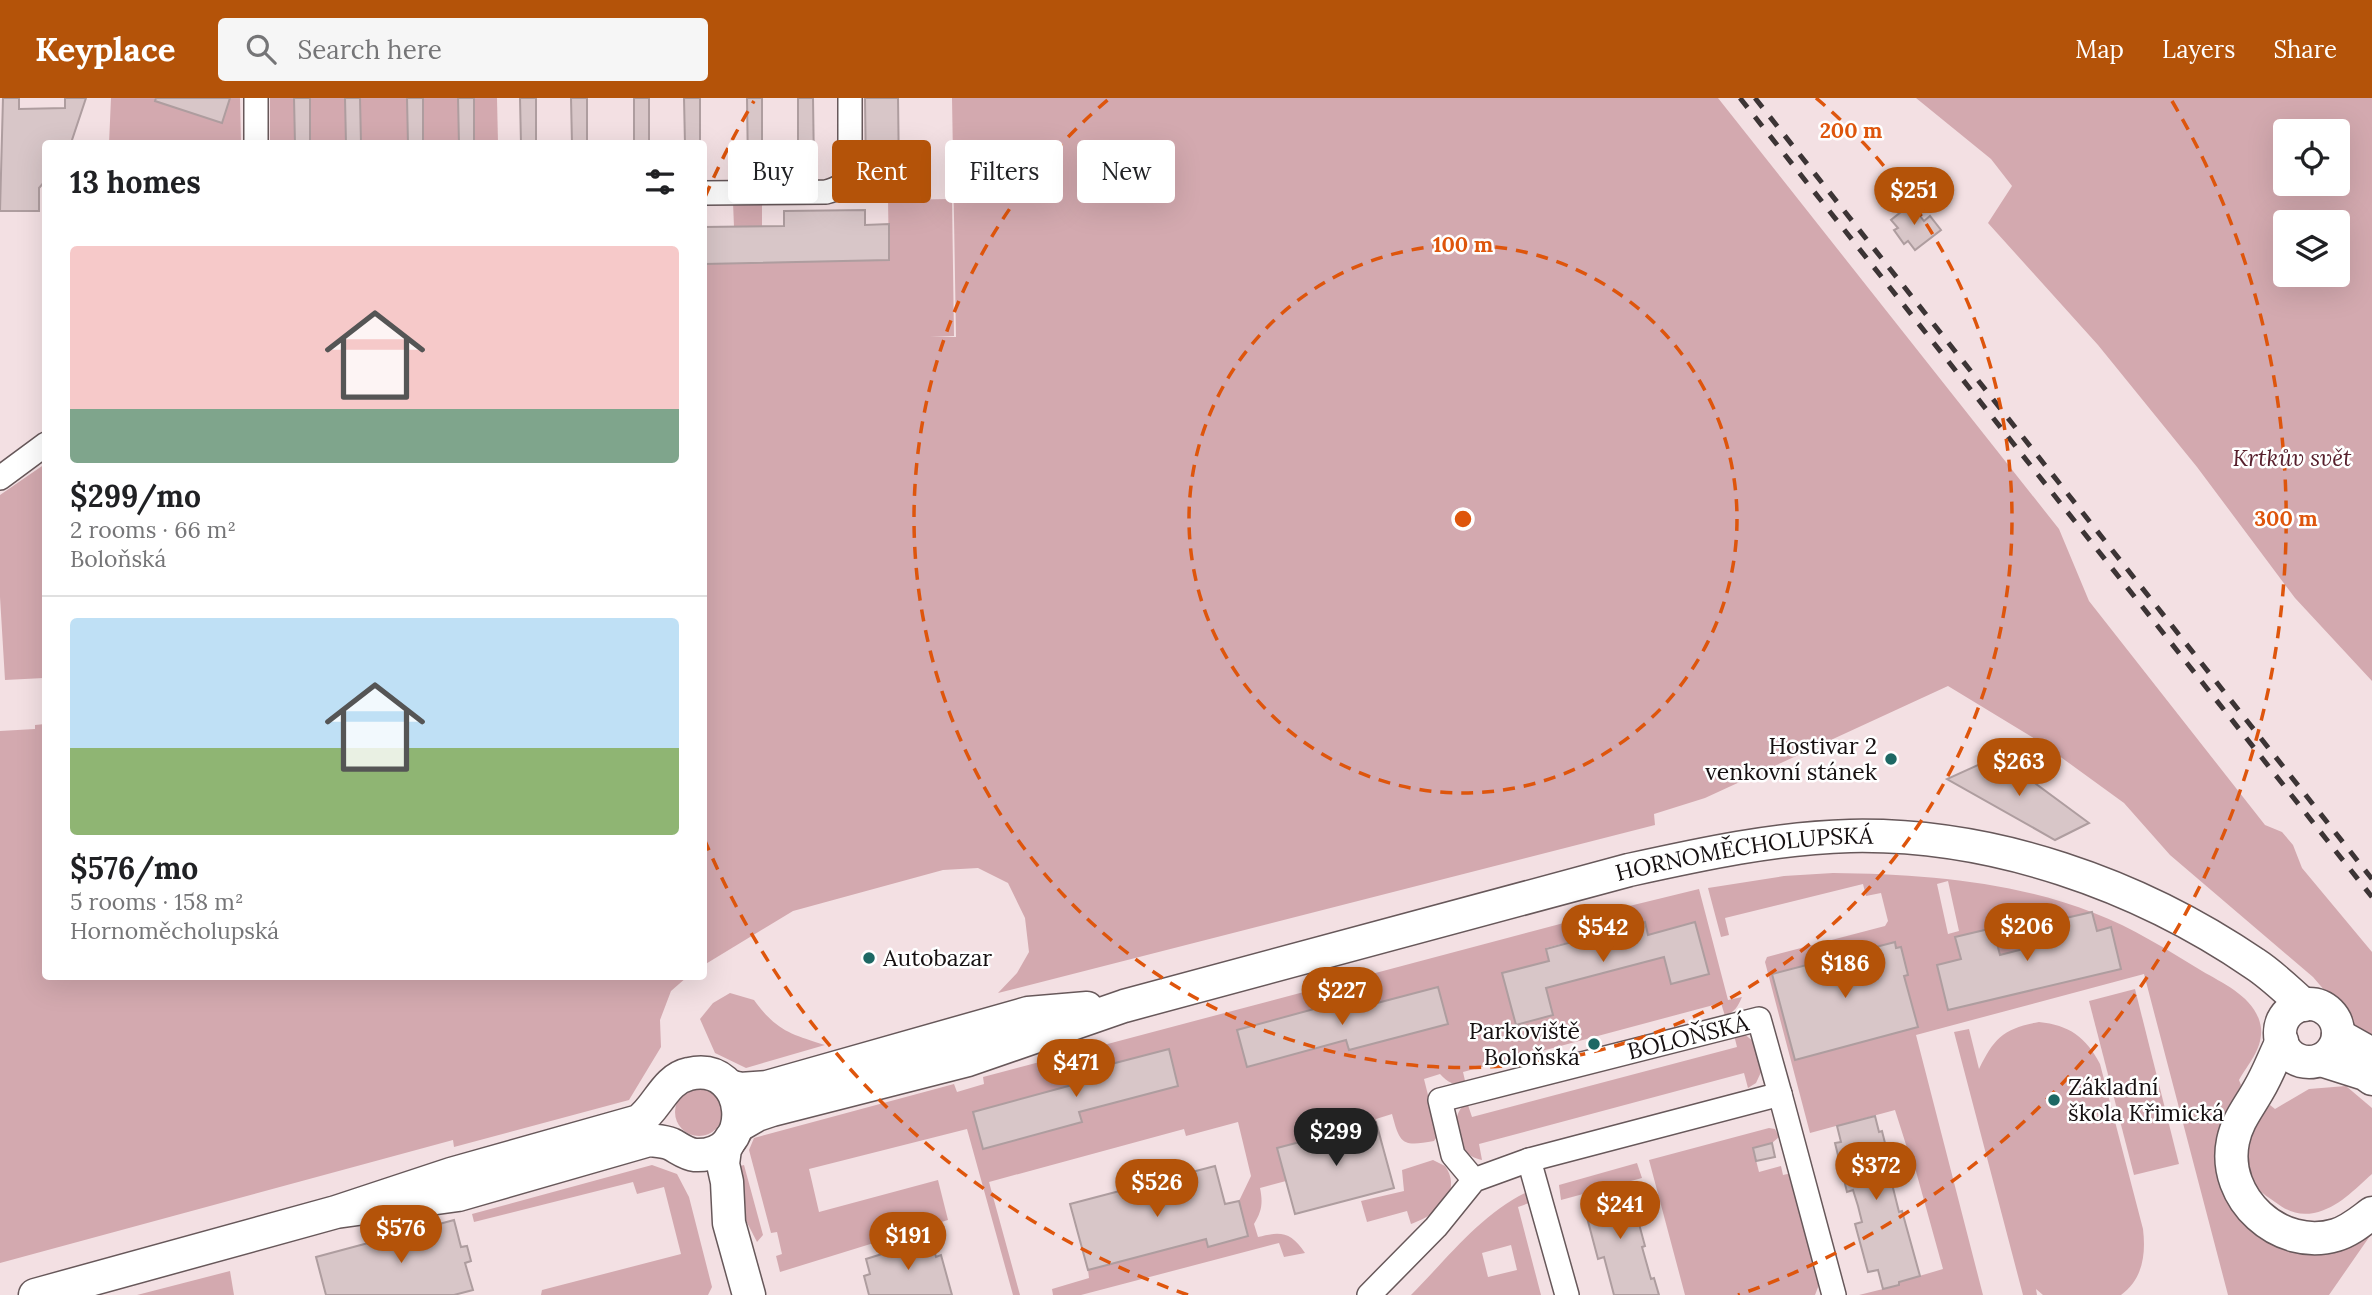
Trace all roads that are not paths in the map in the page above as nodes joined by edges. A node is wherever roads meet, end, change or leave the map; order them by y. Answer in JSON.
{"nodes":[{"id":1,"x":256,"y":98,"type":"edge"},
{"id":2,"x":850,"y":98,"type":"edge"},
{"id":3,"x":256,"y":140,"type":"edge"},
{"id":4,"x":707,"y":193,"type":"edge"},
{"id":5,"x":42,"y":447,"type":"edge"},
{"id":6,"x":0,"y":478,"type":"edge"},
{"id":7,"x":1124,"y":1006,"type":"junction"},
{"id":8,"x":2305,"y":1037,"type":"junction"},
{"id":9,"x":2372,"y":1054,"type":"edge"},
{"id":10,"x":2372,"y":1079,"type":"edge"},
{"id":11,"x":729,"y":1086,"type":"junction"},
{"id":12,"x":1780,"y":1094,"type":"junction"},
{"id":13,"x":661,"y":1098,"type":"junction"},
{"id":14,"x":735,"y":1132,"type":"junction"},
{"id":15,"x":677,"y":1148,"type":"junction"},
{"id":16,"x":1529,"y":1160,"type":"junction"},
{"id":17,"x":1474,"y":1180,"type":"junction"},
{"id":18,"x":336,"y":1212,"type":"junction"},
{"id":19,"x":2372,"y":1213,"type":"edge"},
{"id":20,"x":729,"y":1223,"type":"junction"},
{"id":21,"x":35,"y":1295,"type":"edge"},
{"id":22,"x":749,"y":1295,"type":"edge"},
{"id":23,"x":1369,"y":1295,"type":"edge"},
{"id":24,"x":1567,"y":1295,"type":"edge"},
{"id":25,"x":1834,"y":1295,"type":"edge"}],
"edges":[{"from":1,"to":3,"type":"street"},
{"from":2,"to":4,"type":"street"},
{"from":5,"to":6,"type":"street"},
{"from":7,"to":8,"type":"street","name":"HORNOMĚCHOLUPSKÁ"},
{"from":7,"to":11,"type":"street","name":"HORNOMĚCHOLUPSKÁ"},
{"from":7,"to":14,"type":"street","name":"HORNOMĚCHOLUPSKÁ"},
{"from":8,"to":9,"type":"street","name":"HORNOMĚCHOLUPSKÁ"},
{"from":8,"to":10,"type":"street","name":"HORNOMĚCHOLUPSKÁ"},
{"from":8,"to":19,"type":"street"},
{"from":11,"to":13,"type":"street","name":"HORNOMĚCHOLUPSKÁ"},
{"from":11,"to":14,"type":"street"},
{"from":12,"to":16,"type":"street"},
{"from":12,"to":17,"type":"street","name":"BOLOŇSKÁ"},
{"from":12,"to":25,"type":"street"},
{"from":13,"to":15,"type":"street"},
{"from":13,"to":18,"type":"street","name":"HORNOMĚCHOLUPSKÁ"},
{"from":14,"to":15,"type":"street","name":"HORNOMĚCHOLUPSKÁ"},
{"from":14,"to":20,"type":"street"},
{"from":15,"to":18,"type":"street","name":"HORNOMĚCHOLUPSKÁ"},
{"from":15,"to":20,"type":"street"},
{"from":16,"to":17,"type":"street"},
{"from":16,"to":24,"type":"street"},
{"from":17,"to":23,"type":"street"},
{"from":18,"to":21,"type":"street","name":"HORNOMĚCHOLUPSKÁ"},
{"from":20,"to":22,"type":"street"}]}
